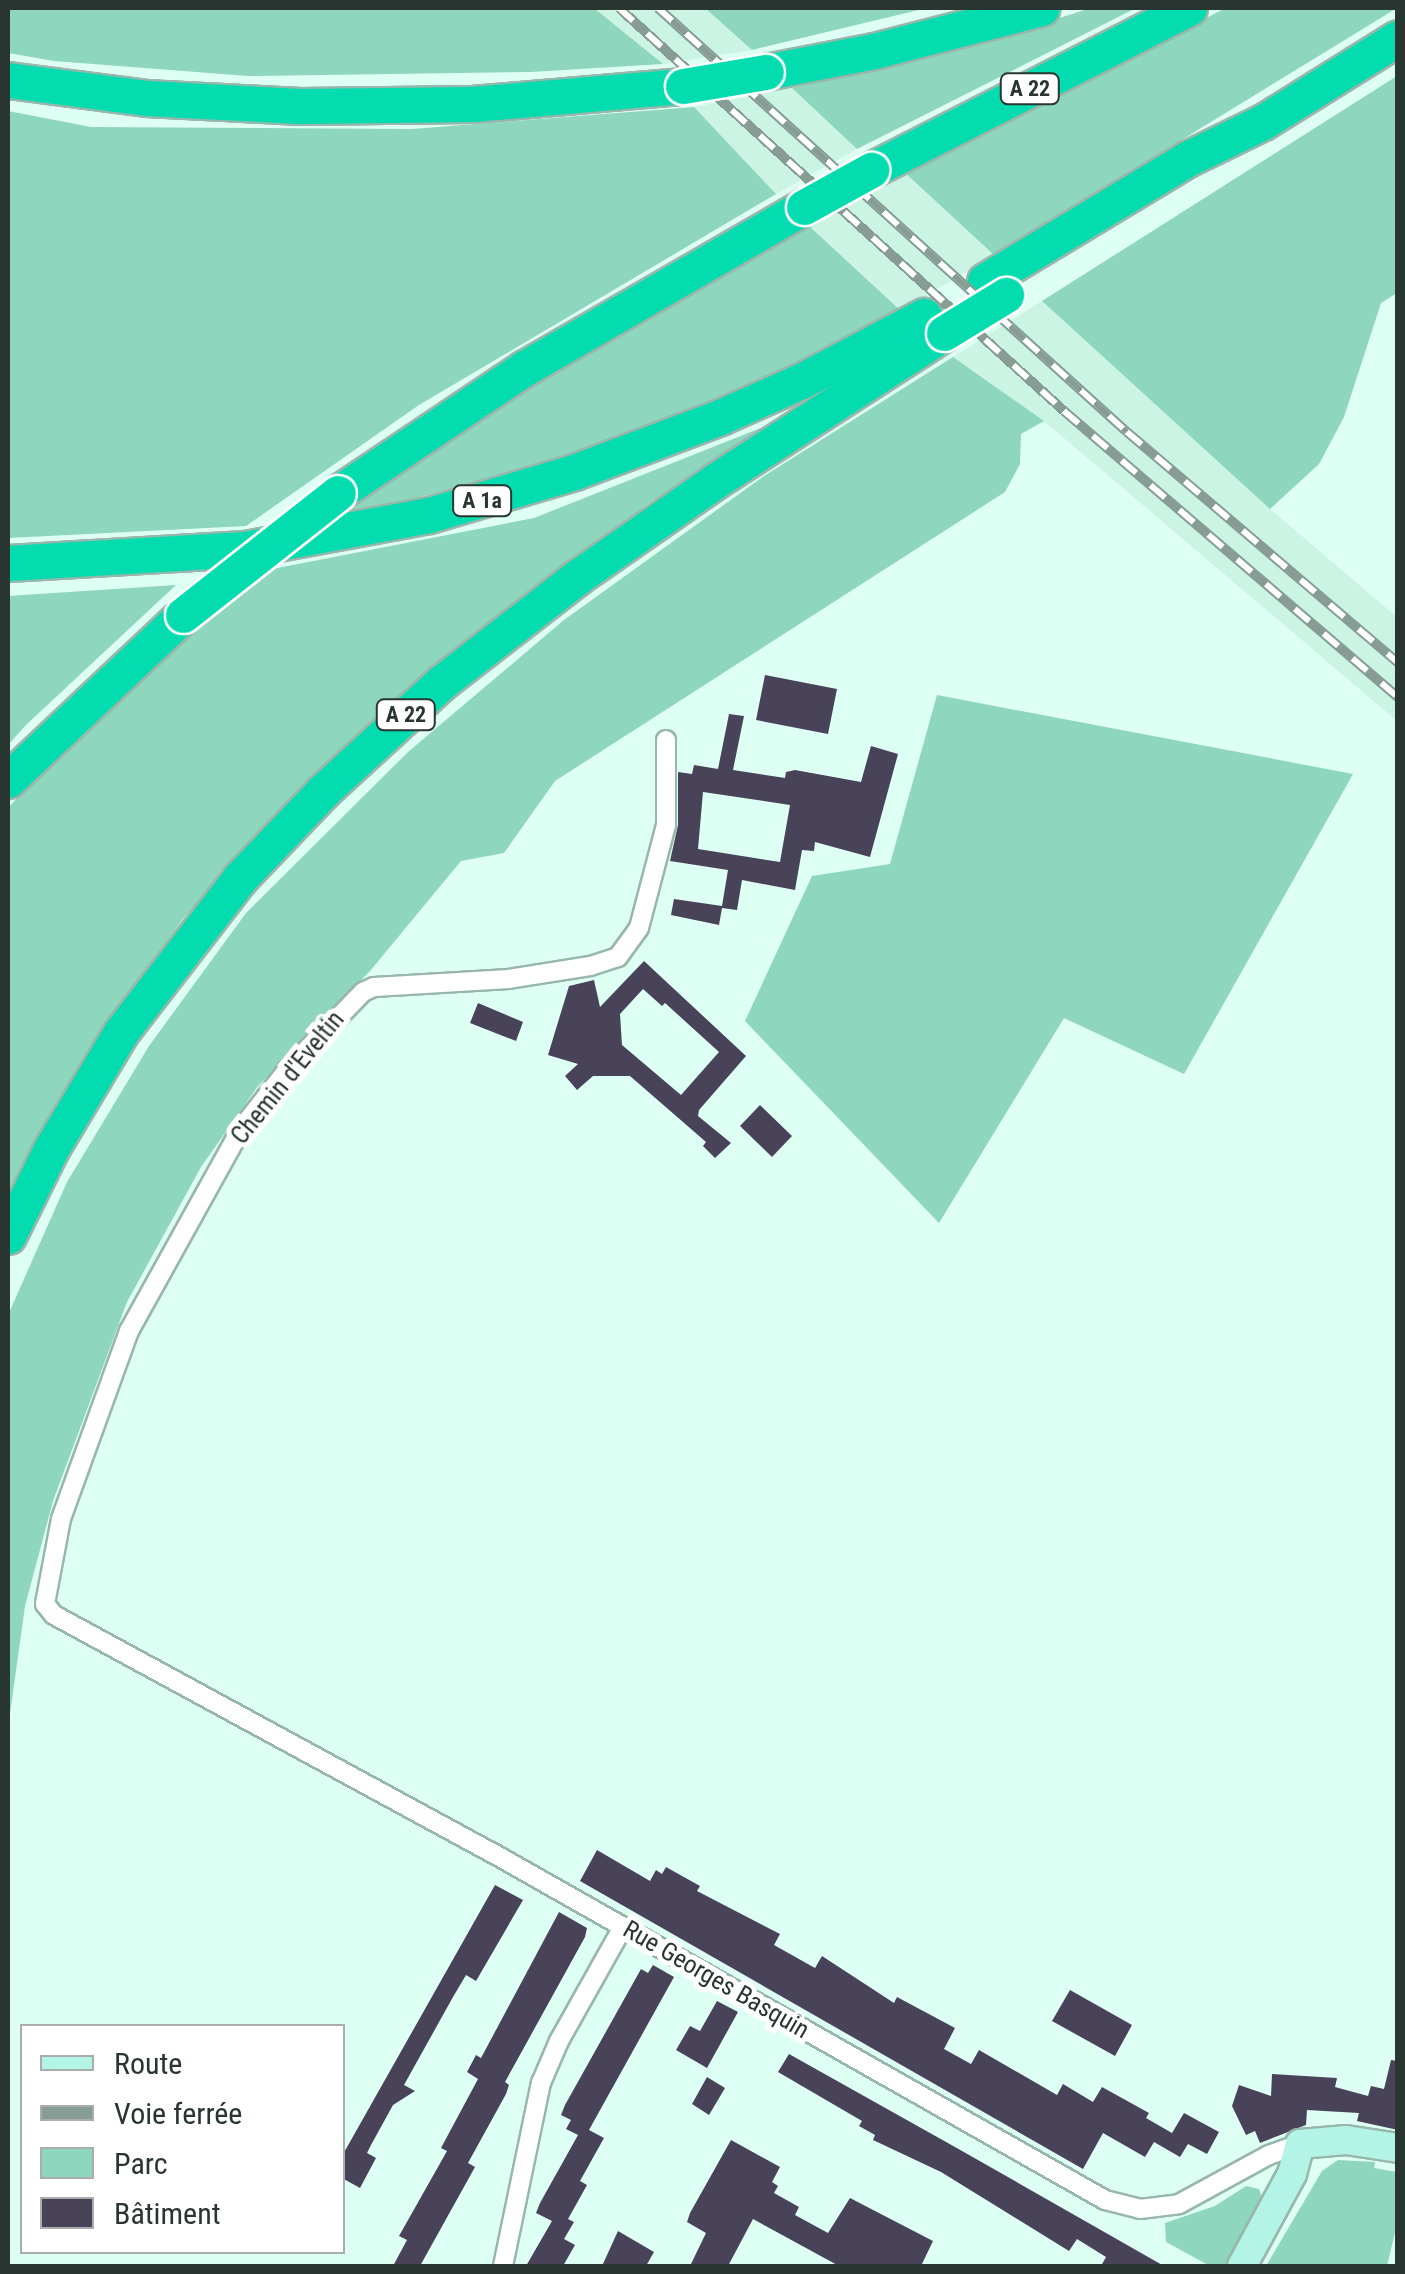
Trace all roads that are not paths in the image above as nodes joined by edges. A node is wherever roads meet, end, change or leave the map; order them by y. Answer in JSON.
{"nodes":[{"id":1,"x":1042,"y":8,"type":"edge"},
{"id":2,"x":1189,"y":8,"type":"edge"},
{"id":3,"x":1398,"y":38,"type":"edge"},
{"id":4,"x":8,"y":80,"type":"edge"},
{"id":5,"x":934,"y":324,"type":"junction"},
{"id":6,"x":8,"y":563,"type":"edge"},
{"id":7,"x":666,"y":740,"type":"dead end"},
{"id":8,"x":8,"y":780,"type":"edge"},
{"id":9,"x":8,"y":1236,"type":"edge"},
{"id":10,"x":54,"y":1614,"type":"joint"},
{"id":11,"x":623,"y":1927,"type":"junction"},
{"id":12,"x":1300,"y":2144,"type":"junction"},
{"id":13,"x":1398,"y":2148,"type":"edge"},
{"id":14,"x":502,"y":2266,"type":"edge"},
{"id":15,"x":1242,"y":2266,"type":"edge"}],
"edges":[{"from":1,"to":4,"type":"highway","bridge":true},
{"from":2,"to":8,"type":"highway","number":"A 22","bridge":true},
{"from":3,"to":5,"type":"highway","number":"A 22","bridge":true},
{"from":5,"to":6,"type":"highway","number":"A 1a"},
{"from":5,"to":9,"type":"highway","number":"A 22"},
{"from":7,"to":10,"type":"street","name":"Chemin d'Eveltin"},
{"from":10,"to":11,"type":"street","name":"Rue Georges Basquin"},
{"from":11,"to":12,"type":"street","name":"Rue Georges Basquin"},
{"from":11,"to":14,"type":"street"},
{"from":12,"to":13,"type":"street","name":"Rue Georges Basquin"},
{"from":12,"to":15,"type":"street"}]}
